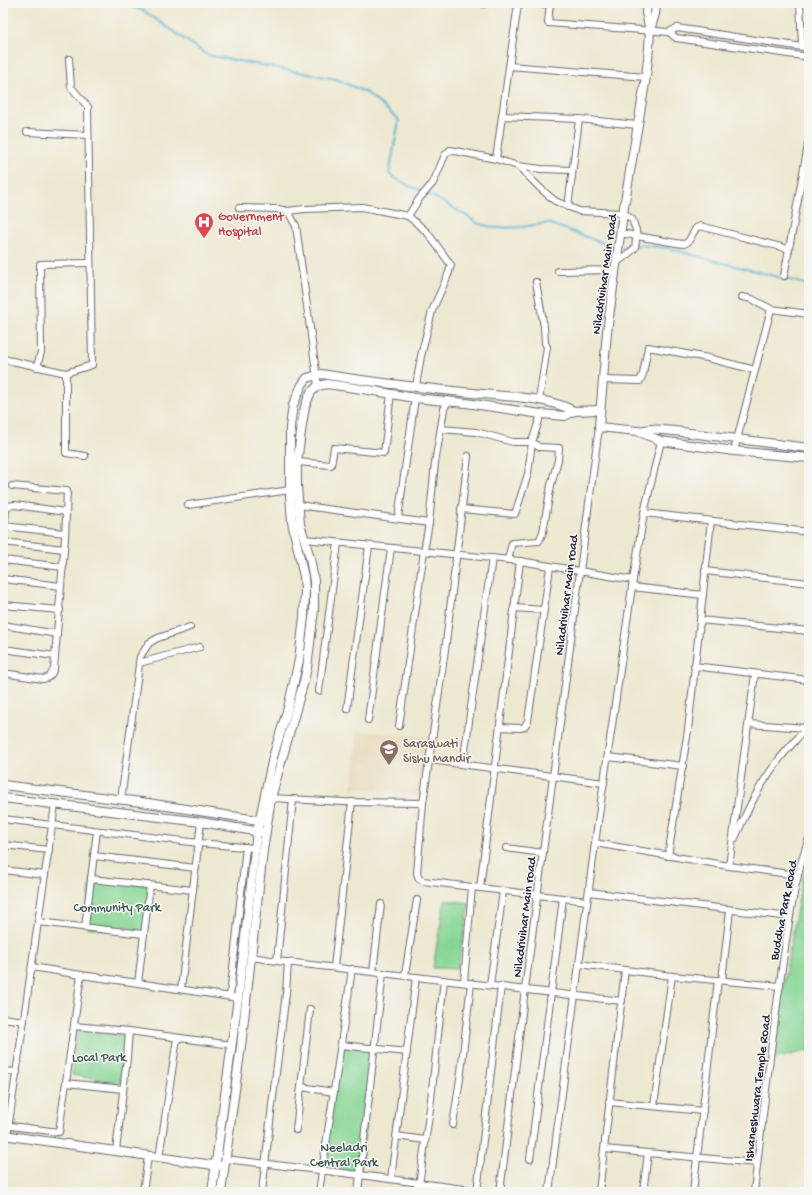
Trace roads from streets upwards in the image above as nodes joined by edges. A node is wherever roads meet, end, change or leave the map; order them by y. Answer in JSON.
{"nodes":[{"id":1,"x":482,"y":3,"type":"edge"},
{"id":2,"x":489,"y":3,"type":"edge"},
{"id":3,"x":647,"y":3,"type":"edge"},
{"id":4,"x":656,"y":3,"type":"edge"},
{"id":5,"x":800,"y":3,"type":"edge"},
{"id":6,"x":515,"y":4,"type":"edge"},
{"id":7,"x":550,"y":4,"type":"edge"},
{"id":8,"x":650,"y":30,"type":"junction"},
{"id":9,"x":669,"y":32,"type":"junction"},
{"id":10,"x":802,"y":46,"type":"junction"},
{"id":11,"x":809,"y":48,"type":"edge"},
{"id":12,"x":809,"y":57,"type":"edge"},
{"id":13,"x":69,"y":59,"type":"dead end"},
{"id":14,"x":509,"y":66,"type":"junction"},
{"id":15,"x":646,"y":77,"type":"junction"},
{"id":16,"x":502,"y":116,"type":"junction"},
{"id":17,"x":579,"y":119,"type":"junction"},
{"id":18,"x":637,"y":125,"type":"junction"},
{"id":19,"x":27,"y":132,"type":"dead end"},
{"id":20,"x":88,"y":135,"type":"junction"},
{"id":21,"x":809,"y":140,"type":"edge"},
{"id":22,"x":496,"y":159,"type":"junction"},
{"id":23,"x":518,"y":166,"type":"junction"},
{"id":24,"x":572,"y":170,"type":"junction"},
{"id":25,"x":568,"y":207,"type":"junction"},
{"id":26,"x":239,"y":208,"type":"dead end"},
{"id":27,"x":288,"y":211,"type":"junction"},
{"id":28,"x":623,"y":214,"type":"junction"},
{"id":29,"x":408,"y":216,"type":"junction"},
{"id":30,"x":620,"y":235,"type":"junction"},
{"id":31,"x":636,"y":236,"type":"junction"},
{"id":32,"x":789,"y":249,"type":"junction"},
{"id":33,"x":90,"y":263,"type":"junction"},
{"id":34,"x":616,"y":266,"type":"junction"},
{"id":35,"x":558,"y":271,"type":"dead end"},
{"id":36,"x":784,"y":276,"type":"dead end"},
{"id":37,"x":536,"y":282,"type":"dead end"},
{"id":38,"x":742,"y":297,"type":"dead end"},
{"id":39,"x":771,"y":309,"type":"junction"},
{"id":40,"x":809,"y":314,"type":"edge"},
{"id":41,"x":3,"y":359,"type":"edge"},
{"id":42,"x":37,"y":367,"type":"junction"},
{"id":43,"x":755,"y":370,"type":"junction"},
{"id":44,"x":66,"y":373,"type":"junction"},
{"id":45,"x":316,"y":375,"type":"junction"},
{"id":46,"x":603,"y":380,"type":"junction"},
{"id":47,"x":318,"y":386,"type":"junction"},
{"id":48,"x":416,"y":386,"type":"junction"},
{"id":49,"x":391,"y":393,"type":"junction"},
{"id":50,"x":415,"y":398,"type":"junction"},
{"id":51,"x":539,"y":400,"type":"junction"},
{"id":52,"x":448,"y":401,"type":"junction"},
{"id":53,"x":600,"y":410,"type":"junction"},
{"id":54,"x":574,"y":411,"type":"junction"},
{"id":55,"x":541,"y":414,"type":"junction"},
{"id":56,"x":599,"y":427,"type":"junction"},
{"id":57,"x":441,"y":429,"type":"junction"},
{"id":58,"x":637,"y":431,"type":"junction"},
{"id":59,"x":737,"y":440,"type":"junction"},
{"id":60,"x":661,"y":441,"type":"junction"},
{"id":61,"x":532,"y":442,"type":"junction"},
{"id":62,"x":809,"y":448,"type":"edge"},
{"id":63,"x":734,"y":451,"type":"junction"},
{"id":64,"x":85,"y":456,"type":"dead end"},
{"id":65,"x":468,"y":456,"type":"dead end"},
{"id":66,"x":809,"y":458,"type":"edge"},
{"id":67,"x":297,"y":462,"type":"junction"},
{"id":68,"x":12,"y":486,"type":"dead end"},
{"id":69,"x":290,"y":490,"type":"junction"},
{"id":70,"x":188,"y":505,"type":"dead end"},
{"id":71,"x":298,"y":505,"type":"junction"},
{"id":72,"x":462,"y":509,"type":"junction"},
{"id":73,"x":66,"y":512,"type":"junction"},
{"id":74,"x":644,"y":513,"type":"junction"},
{"id":75,"x":398,"y":518,"type":"junction"},
{"id":76,"x":711,"y":521,"type":"junction"},
{"id":77,"x":429,"y":522,"type":"junction"},
{"id":78,"x":4,"y":526,"type":"junction"},
{"id":79,"x":809,"y":532,"type":"edge"},
{"id":80,"x":65,"y":533,"type":"junction"},
{"id":81,"x":305,"y":539,"type":"junction"},
{"id":82,"x":3,"y":541,"type":"edge"},
{"id":83,"x":338,"y":543,"type":"junction"},
{"id":84,"x":369,"y":546,"type":"junction"},
{"id":85,"x":391,"y":548,"type":"junction"},
{"id":86,"x":64,"y":549,"type":"junction"},
{"id":87,"x":424,"y":551,"type":"junction"},
{"id":88,"x":456,"y":554,"type":"junction"},
{"id":89,"x":492,"y":558,"type":"junction"},
{"id":90,"x":3,"y":560,"type":"edge"},
{"id":91,"x":508,"y":560,"type":"junction"},
{"id":92,"x":520,"y":561,"type":"junction"},
{"id":93,"x":550,"y":566,"type":"junction"},
{"id":94,"x":63,"y":567,"type":"junction"},
{"id":95,"x":705,"y":571,"type":"junction"},
{"id":96,"x":580,"y":572,"type":"junction"},
{"id":97,"x":3,"y":579,"type":"edge"},
{"id":98,"x":633,"y":580,"type":"junction"},
{"id":99,"x":809,"y":584,"type":"edge"},
{"id":100,"x":61,"y":586,"type":"junction"},
{"id":101,"x":632,"y":587,"type":"junction"},
{"id":102,"x":703,"y":595,"type":"junction"},
{"id":103,"x":3,"y":605,"type":"edge"},
{"id":104,"x":514,"y":608,"type":"junction"},
{"id":105,"x":60,"y":610,"type":"junction"},
{"id":106,"x":544,"y":610,"type":"junction"},
{"id":107,"x":700,"y":620,"type":"junction"},
{"id":108,"x":3,"y":625,"type":"edge"},
{"id":109,"x":190,"y":627,"type":"dead end"},
{"id":110,"x":809,"y":631,"type":"edge"},
{"id":111,"x":57,"y":634,"type":"junction"},
{"id":112,"x":200,"y":648,"type":"dead end"},
{"id":113,"x":3,"y":649,"type":"edge"},
{"id":114,"x":55,"y":656,"type":"junction"},
{"id":115,"x":139,"y":663,"type":"junction"},
{"id":116,"x":694,"y":666,"type":"junction"},
{"id":117,"x":3,"y":673,"type":"edge"},
{"id":118,"x":755,"y":674,"type":"junction"},
{"id":119,"x":809,"y":680,"type":"edge"},
{"id":120,"x":319,"y":691,"type":"dead end"},
{"id":121,"x":347,"y":709,"type":"dead end"},
{"id":122,"x":368,"y":720,"type":"dead end"},
{"id":123,"x":749,"y":724,"type":"junction"},
{"id":124,"x":399,"y":726,"type":"dead end"},
{"id":125,"x":500,"y":727,"type":"junction"},
{"id":126,"x":808,"y":728,"type":"edge"},
{"id":127,"x":608,"y":757,"type":"junction"},
{"id":128,"x":430,"y":760,"type":"junction"},
{"id":129,"x":462,"y":764,"type":"junction"},
{"id":130,"x":683,"y":766,"type":"junction"},
{"id":131,"x":495,"y":768,"type":"junction"},
{"id":132,"x":553,"y":776,"type":"junction"},
{"id":133,"x":604,"y":783,"type":"junction"},
{"id":134,"x":3,"y":785,"type":"edge"},
{"id":135,"x":3,"y":798,"type":"edge"},
{"id":136,"x":271,"y":798,"type":"junction"},
{"id":137,"x":121,"y":800,"type":"junction"},
{"id":138,"x":293,"y":800,"type":"junction"},
{"id":139,"x":352,"y":802,"type":"junction"},
{"id":140,"x":423,"y":803,"type":"junction"},
{"id":141,"x":55,"y":805,"type":"junction"},
{"id":142,"x":3,"y":819,"type":"edge"},
{"id":143,"x":263,"y":821,"type":"junction"},
{"id":144,"x":201,"y":822,"type":"junction"},
{"id":145,"x":52,"y":825,"type":"junction"},
{"id":146,"x":97,"y":831,"type":"junction"},
{"id":147,"x":261,"y":832,"type":"junction"},
{"id":148,"x":809,"y":838,"type":"edge"},
{"id":149,"x":199,"y":843,"type":"junction"},
{"id":150,"x":595,"y":844,"type":"junction"},
{"id":151,"x":3,"y":845,"type":"edge"},
{"id":152,"x":732,"y":845,"type":"junction"},
{"id":153,"x":246,"y":847,"type":"junction"},
{"id":154,"x":254,"y":848,"type":"junction"},
{"id":155,"x":506,"y":848,"type":"dead end"},
{"id":156,"x":49,"y":850,"type":"junction"},
{"id":157,"x":543,"y":853,"type":"junction"},
{"id":158,"x":94,"y":856,"type":"junction"},
{"id":159,"x":668,"y":856,"type":"junction"},
{"id":160,"x":730,"y":866,"type":"junction"},
{"id":161,"x":196,"y":868,"type":"junction"},
{"id":162,"x":3,"y":870,"type":"edge"},
{"id":163,"x":45,"y":875,"type":"junction"},
{"id":164,"x":798,"y":875,"type":"junction"},
{"id":165,"x":91,"y":879,"type":"junction"},
{"id":166,"x":150,"y":885,"type":"junction"},
{"id":167,"x":472,"y":887,"type":"junction"},
{"id":168,"x":480,"y":888,"type":"junction"},
{"id":169,"x":193,"y":890,"type":"junction"},
{"id":170,"x":503,"y":891,"type":"junction"},
{"id":171,"x":589,"y":892,"type":"junction"},
{"id":172,"x":538,"y":895,"type":"junction"},
{"id":173,"x":563,"y":898,"type":"junction"},
{"id":174,"x":417,"y":900,"type":"dead end"},
{"id":175,"x":587,"y":901,"type":"junction"},
{"id":176,"x":381,"y":904,"type":"dead end"},
{"id":177,"x":730,"y":910,"type":"junction"},
{"id":178,"x":790,"y":917,"type":"junction"},
{"id":179,"x":38,"y":922,"type":"junction"},
{"id":180,"x":85,"y":927,"type":"junction"},
{"id":181,"x":144,"y":934,"type":"junction"},
{"id":182,"x":252,"y":957,"type":"junction"},
{"id":183,"x":277,"y":961,"type":"junction"},
{"id":184,"x":288,"y":962,"type":"junction"},
{"id":185,"x":579,"y":964,"type":"junction"},
{"id":186,"x":32,"y":967,"type":"junction"},
{"id":187,"x":334,"y":967,"type":"junction"},
{"id":188,"x":352,"y":969,"type":"junction"},
{"id":189,"x":626,"y":970,"type":"junction"},
{"id":190,"x":373,"y":972,"type":"junction"},
{"id":191,"x":383,"y":973,"type":"junction"},
{"id":192,"x":81,"y":975,"type":"junction"},
{"id":193,"x":405,"y":975,"type":"junction"},
{"id":194,"x":672,"y":976,"type":"junction"},
{"id":195,"x":416,"y":977,"type":"junction"},
{"id":196,"x":240,"y":978,"type":"junction"},
{"id":197,"x":249,"y":979,"type":"junction"},
{"id":198,"x":444,"y":980,"type":"junction"},
{"id":199,"x":720,"y":980,"type":"junction"},
{"id":200,"x":138,"y":982,"type":"junction"},
{"id":201,"x":464,"y":982,"type":"junction"},
{"id":202,"x":471,"y":983,"type":"junction"},
{"id":203,"x":490,"y":985,"type":"junction"},
{"id":204,"x":501,"y":986,"type":"junction"},
{"id":205,"x":780,"y":986,"type":"junction"},
{"id":206,"x":181,"y":989,"type":"junction"},
{"id":207,"x":526,"y":989,"type":"junction"},
{"id":208,"x":551,"y":993,"type":"junction"},
{"id":209,"x":575,"y":996,"type":"junction"},
{"id":210,"x":234,"y":997,"type":"junction"},
{"id":211,"x":622,"y":1001,"type":"junction"},
{"id":212,"x":310,"y":1009,"type":"dead end"},
{"id":213,"x":3,"y":1018,"type":"edge"},
{"id":214,"x":24,"y":1021,"type":"junction"},
{"id":215,"x":74,"y":1026,"type":"junction"},
{"id":216,"x":129,"y":1031,"type":"junction"},
{"id":217,"x":177,"y":1038,"type":"junction"},
{"id":218,"x":232,"y":1045,"type":"junction"},
{"id":219,"x":341,"y":1045,"type":"junction"},
{"id":220,"x":374,"y":1048,"type":"junction"},
{"id":221,"x":407,"y":1052,"type":"junction"},
{"id":222,"x":3,"y":1071,"type":"edge"},
{"id":223,"x":17,"y":1072,"type":"junction"},
{"id":224,"x":66,"y":1083,"type":"junction"},
{"id":225,"x":301,"y":1087,"type":"junction"},
{"id":226,"x":123,"y":1089,"type":"junction"},
{"id":227,"x":334,"y":1092,"type":"junction"},
{"id":228,"x":610,"y":1102,"type":"junction"},
{"id":229,"x":654,"y":1106,"type":"junction"},
{"id":230,"x":703,"y":1111,"type":"junction"},
{"id":231,"x":6,"y":1125,"type":"edge"},
{"id":232,"x":453,"y":1125,"type":"dead end"},
{"id":233,"x":296,"y":1130,"type":"dead end"},
{"id":234,"x":5,"y":1135,"type":"edge"},
{"id":235,"x":396,"y":1136,"type":"junction"},
{"id":236,"x":425,"y":1140,"type":"junction"},
{"id":237,"x":604,"y":1149,"type":"junction"},
{"id":238,"x":116,"y":1151,"type":"junction"},
{"id":239,"x":648,"y":1153,"type":"junction"},
{"id":240,"x":148,"y":1156,"type":"junction"},
{"id":241,"x":698,"y":1157,"type":"junction"},
{"id":242,"x":159,"y":1158,"type":"junction"},
{"id":243,"x":530,"y":1159,"type":"dead end"},
{"id":244,"x":224,"y":1163,"type":"junction"},
{"id":245,"x":265,"y":1163,"type":"junction"},
{"id":246,"x":757,"y":1163,"type":"junction"},
{"id":247,"x":215,"y":1165,"type":"junction"},
{"id":248,"x":322,"y":1170,"type":"junction"},
{"id":249,"x":360,"y":1175,"type":"junction"},
{"id":250,"x":391,"y":1179,"type":"junction"},
{"id":251,"x":419,"y":1183,"type":"junction"},
{"id":252,"x":477,"y":1191,"type":"edge"},
{"id":253,"x":143,"y":1192,"type":"edge"},
{"id":254,"x":212,"y":1192,"type":"edge"},
{"id":255,"x":221,"y":1192,"type":"edge"},
{"id":256,"x":262,"y":1192,"type":"edge"},
{"id":257,"x":319,"y":1192,"type":"edge"},
{"id":258,"x":358,"y":1192,"type":"edge"},
{"id":259,"x":418,"y":1192,"type":"edge"},
{"id":260,"x":486,"y":1192,"type":"edge"},
{"id":261,"x":500,"y":1192,"type":"edge"},
{"id":262,"x":549,"y":1192,"type":"edge"},
{"id":263,"x":599,"y":1192,"type":"edge"},
{"id":264,"x":643,"y":1192,"type":"edge"},
{"id":265,"x":693,"y":1192,"type":"edge"},
{"id":266,"x":754,"y":1192,"type":"edge"}],
"edges":[{"from":1,"to":2,"type":"street"},
{"from":3,"to":8,"type":"street"},
{"from":4,"to":8,"type":"street","name":"Niladrivihar Main road"},
{"from":5,"to":10,"type":"street"},
{"from":6,"to":7,"type":"street"},
{"from":6,"to":14,"type":"street"},
{"from":7,"to":8,"type":"street"},
{"from":8,"to":9,"type":"street"},
{"from":8,"to":15,"type":"street","name":"Niladrivihar Main road"},
{"from":9,"to":10,"type":"street"},
{"from":9,"to":12,"type":"street"},
{"from":10,"to":11,"type":"street"},
{"from":13,"to":20,"type":"street"},
{"from":14,"to":15,"type":"street"},
{"from":14,"to":16,"type":"street"},
{"from":15,"to":18,"type":"street","name":"Niladrivihar Main road"},
{"from":16,"to":17,"type":"street"},
{"from":16,"to":22,"type":"street"},
{"from":17,"to":18,"type":"street"},
{"from":17,"to":24,"type":"street"},
{"from":18,"to":28,"type":"street","name":"Niladrivihar Main road"},
{"from":19,"to":20,"type":"street"},
{"from":20,"to":33,"type":"street"},
{"from":21,"to":32,"type":"street"},
{"from":22,"to":23,"type":"street"},
{"from":22,"to":29,"type":"street"},
{"from":23,"to":24,"type":"street"},
{"from":23,"to":25,"type":"street"},
{"from":24,"to":25,"type":"street"},
{"from":25,"to":28,"type":"street"},
{"from":26,"to":27,"type":"street"},
{"from":27,"to":29,"type":"street"},
{"from":27,"to":45,"type":"street"},
{"from":28,"to":30,"type":"street","name":"Niladrivihar Main road"},
{"from":28,"to":31,"type":"street"},
{"from":29,"to":48,"type":"street"},
{"from":30,"to":31,"type":"street"},
{"from":30,"to":34,"type":"street","name":"Niladrivihar Main road"},
{"from":31,"to":32,"type":"street"},
{"from":31,"to":34,"type":"street"},
{"from":32,"to":36,"type":"street"},
{"from":33,"to":42,"type":"street"},
{"from":33,"to":44,"type":"street"},
{"from":34,"to":35,"type":"street"},
{"from":34,"to":46,"type":"street","name":"Niladrivihar Main road"},
{"from":37,"to":51,"type":"street"},
{"from":38,"to":39,"type":"street"},
{"from":39,"to":40,"type":"street"},
{"from":39,"to":43,"type":"street"},
{"from":41,"to":42,"type":"street"},
{"from":42,"to":44,"type":"street"},
{"from":43,"to":46,"type":"street"},
{"from":43,"to":59,"type":"street"},
{"from":44,"to":64,"type":"street"},
{"from":45,"to":47,"type":"street"},
{"from":45,"to":48,"type":"street"},
{"from":45,"to":69,"type":"street"},
{"from":46,"to":53,"type":"street","name":"Niladrivihar Main road"},
{"from":47,"to":49,"type":"street"},
{"from":47,"to":67,"type":"street"},
{"from":48,"to":51,"type":"street"},
{"from":49,"to":50,"type":"street"},
{"from":49,"to":67,"type":"street"},
{"from":50,"to":52,"type":"street"},
{"from":50,"to":75,"type":"street"},
{"from":51,"to":54,"type":"street"},
{"from":52,"to":55,"type":"street"},
{"from":52,"to":57,"type":"street"},
{"from":53,"to":54,"type":"street"},
{"from":53,"to":56,"type":"street","name":"Niladrivihar Main road"},
{"from":54,"to":55,"type":"street"},
{"from":55,"to":61,"type":"street"},
{"from":56,"to":58,"type":"street"},
{"from":56,"to":96,"type":"street","name":"Niladrivihar Main road"},
{"from":57,"to":61,"type":"street"},
{"from":57,"to":77,"type":"street"},
{"from":58,"to":59,"type":"street"},
{"from":58,"to":60,"type":"street"},
{"from":59,"to":62,"type":"street"},
{"from":59,"to":63,"type":"street"},
{"from":60,"to":63,"type":"street"},
{"from":60,"to":74,"type":"street"},
{"from":61,"to":72,"type":"street"},
{"from":61,"to":91,"type":"street"},
{"from":63,"to":66,"type":"street"},
{"from":65,"to":72,"type":"street"},
{"from":67,"to":71,"type":"street"},
{"from":68,"to":73,"type":"street"},
{"from":69,"to":70,"type":"street"},
{"from":69,"to":143,"type":"street"},
{"from":71,"to":75,"type":"street"},
{"from":71,"to":81,"type":"street"},
{"from":72,"to":88,"type":"street"},
{"from":73,"to":78,"type":"street"},
{"from":73,"to":80,"type":"street"},
{"from":74,"to":76,"type":"street"},
{"from":74,"to":98,"type":"street"},
{"from":75,"to":77,"type":"street"},
{"from":76,"to":79,"type":"street"},
{"from":76,"to":95,"type":"street"},
{"from":77,"to":87,"type":"street"},
{"from":78,"to":80,"type":"street"},
{"from":78,"to":82,"type":"street"},
{"from":80,"to":86,"type":"street"},
{"from":81,"to":83,"type":"street"},
{"from":81,"to":136,"type":"street"},
{"from":82,"to":86,"type":"street"},
{"from":83,"to":84,"type":"street"},
{"from":83,"to":120,"type":"street"},
{"from":84,"to":85,"type":"street"},
{"from":84,"to":121,"type":"street"},
{"from":85,"to":87,"type":"street"},
{"from":85,"to":122,"type":"street"},
{"from":86,"to":94,"type":"street"},
{"from":87,"to":88,"type":"street"},
{"from":87,"to":124,"type":"street"},
{"from":88,"to":89,"type":"street"},
{"from":88,"to":128,"type":"street"},
{"from":89,"to":91,"type":"street"},
{"from":89,"to":129,"type":"street"},
{"from":90,"to":94,"type":"street"},
{"from":91,"to":92,"type":"street"},
{"from":92,"to":93,"type":"street"},
{"from":92,"to":104,"type":"street"},
{"from":93,"to":96,"type":"street"},
{"from":93,"to":106,"type":"street"},
{"from":94,"to":100,"type":"street"},
{"from":95,"to":99,"type":"street"},
{"from":95,"to":102,"type":"street"},
{"from":96,"to":98,"type":"street"},
{"from":96,"to":132,"type":"street","name":"Niladrivihar Main road"},
{"from":97,"to":100,"type":"street"},
{"from":98,"to":101,"type":"street"},
{"from":100,"to":105,"type":"street"},
{"from":101,"to":102,"type":"street"},
{"from":101,"to":127,"type":"street"},
{"from":102,"to":107,"type":"street"},
{"from":103,"to":105,"type":"street"},
{"from":104,"to":106,"type":"street"},
{"from":104,"to":125,"type":"street"},
{"from":105,"to":111,"type":"street"},
{"from":106,"to":125,"type":"street"},
{"from":107,"to":110,"type":"street"},
{"from":107,"to":116,"type":"street"},
{"from":108,"to":111,"type":"street"},
{"from":109,"to":115,"type":"street"},
{"from":111,"to":114,"type":"street"},
{"from":112,"to":115,"type":"street"},
{"from":113,"to":114,"type":"street"},
{"from":114,"to":117,"type":"street"},
{"from":115,"to":137,"type":"street"},
{"from":116,"to":118,"type":"street"},
{"from":116,"to":130,"type":"street"},
{"from":118,"to":119,"type":"street"},
{"from":118,"to":123,"type":"street"},
{"from":123,"to":126,"type":"street"},
{"from":123,"to":152,"type":"street"},
{"from":125,"to":131,"type":"street"},
{"from":126,"to":152,"type":"street"},
{"from":127,"to":130,"type":"street"},
{"from":127,"to":133,"type":"street"},
{"from":128,"to":129,"type":"street"},
{"from":128,"to":140,"type":"street"},
{"from":129,"to":131,"type":"street"},
{"from":130,"to":159,"type":"street"},
{"from":131,"to":132,"type":"street"},
{"from":131,"to":168,"type":"street"},
{"from":132,"to":133,"type":"street"},
{"from":132,"to":157,"type":"street","name":"Niladrivihar Main road"},
{"from":133,"to":150,"type":"street"},
{"from":134,"to":137,"type":"street"},
{"from":135,"to":141,"type":"street"},
{"from":136,"to":138,"type":"street"},
{"from":136,"to":143,"type":"street"},
{"from":137,"to":143,"type":"street"},
{"from":138,"to":139,"type":"street"},
{"from":138,"to":183,"type":"street"},
{"from":139,"to":140,"type":"street"},
{"from":139,"to":187,"type":"street"},
{"from":140,"to":167,"type":"street"},
{"from":141,"to":144,"type":"street"},
{"from":141,"to":145,"type":"street"},
{"from":142,"to":145,"type":"street"},
{"from":143,"to":147,"type":"street"},
{"from":144,"to":147,"type":"street"},
{"from":144,"to":149,"type":"street"},
{"from":145,"to":146,"type":"street"},
{"from":145,"to":156,"type":"street"},
{"from":146,"to":149,"type":"street"},
{"from":146,"to":158,"type":"street"},
{"from":147,"to":154,"type":"street"},
{"from":147,"to":182,"type":"street"},
{"from":148,"to":164,"type":"street","name":"Buddha Park Road"},
{"from":149,"to":153,"type":"street"},
{"from":149,"to":161,"type":"street"},
{"from":150,"to":159,"type":"street"},
{"from":150,"to":171,"type":"street"},
{"from":151,"to":156,"type":"street"},
{"from":152,"to":160,"type":"street"},
{"from":153,"to":154,"type":"street"},
{"from":153,"to":210,"type":"street"},
{"from":154,"to":196,"type":"street"},
{"from":155,"to":157,"type":"street"},
{"from":156,"to":163,"type":"street"},
{"from":157,"to":172,"type":"street","name":"Niladrivihar Main road"},
{"from":158,"to":161,"type":"street"},
{"from":158,"to":165,"type":"street"},
{"from":159,"to":160,"type":"street"},
{"from":160,"to":164,"type":"street"},
{"from":161,"to":169,"type":"street"},
{"from":162,"to":163,"type":"street"},
{"from":163,"to":179,"type":"street"},
{"from":164,"to":178,"type":"street","name":"Buddha Park Road"},
{"from":165,"to":166,"type":"street"},
{"from":165,"to":180,"type":"street"},
{"from":166,"to":169,"type":"street"},
{"from":166,"to":181,"type":"street"},
{"from":167,"to":168,"type":"street"},
{"from":167,"to":201,"type":"street"},
{"from":168,"to":170,"type":"street"},
{"from":169,"to":206,"type":"street"},
{"from":170,"to":172,"type":"street"},
{"from":170,"to":203,"type":"street"},
{"from":171,"to":175,"type":"street"},
{"from":171,"to":177,"type":"street"},
{"from":172,"to":173,"type":"street"},
{"from":172,"to":207,"type":"street","name":"Niladrivihar Main road"},
{"from":173,"to":175,"type":"street"},
{"from":173,"to":208,"type":"street"},
{"from":174,"to":193,"type":"street"},
{"from":175,"to":185,"type":"street"},
{"from":176,"to":190,"type":"street"},
{"from":177,"to":178,"type":"street"},
{"from":177,"to":199,"type":"street"},
{"from":178,"to":205,"type":"street","name":"Buddha Park Road"},
{"from":179,"to":180,"type":"street"},
{"from":179,"to":186,"type":"street"},
{"from":180,"to":181,"type":"street"},
{"from":181,"to":200,"type":"street"},
{"from":182,"to":183,"type":"street"},
{"from":182,"to":197,"type":"street"},
{"from":183,"to":184,"type":"street"},
{"from":184,"to":187,"type":"street"},
{"from":184,"to":245,"type":"street"},
{"from":185,"to":189,"type":"street"},
{"from":185,"to":209,"type":"street"},
{"from":186,"to":192,"type":"street"},
{"from":186,"to":214,"type":"street"},
{"from":187,"to":188,"type":"street"},
{"from":188,"to":190,"type":"street"},
{"from":188,"to":219,"type":"street"},
{"from":189,"to":194,"type":"street"},
{"from":189,"to":211,"type":"street"},
{"from":190,"to":191,"type":"street"},
{"from":191,"to":193,"type":"street"},
{"from":191,"to":220,"type":"street"},
{"from":192,"to":200,"type":"street"},
{"from":192,"to":215,"type":"street"},
{"from":193,"to":195,"type":"street"},
{"from":194,"to":199,"type":"street"},
{"from":194,"to":229,"type":"street"},
{"from":195,"to":198,"type":"street"},
{"from":195,"to":221,"type":"street"},
{"from":196,"to":197,"type":"street"},
{"from":196,"to":210,"type":"street"},
{"from":197,"to":244,"type":"street"},
{"from":198,"to":201,"type":"street"},
{"from":198,"to":236,"type":"street"},
{"from":199,"to":205,"type":"street"},
{"from":199,"to":230,"type":"street"},
{"from":200,"to":206,"type":"street"},
{"from":201,"to":202,"type":"street"},
{"from":202,"to":203,"type":"street"},
{"from":202,"to":232,"type":"street"},
{"from":203,"to":204,"type":"street"},
{"from":204,"to":207,"type":"street"},
{"from":204,"to":252,"type":"street"},
{"from":205,"to":246,"type":"street","name":"Ishaneshwara Temple Road"},
{"from":206,"to":210,"type":"street"},
{"from":207,"to":208,"type":"street"},
{"from":207,"to":261,"type":"street","name":"Niladrivihar Main road"},
{"from":208,"to":209,"type":"street"},
{"from":208,"to":243,"type":"street"},
{"from":209,"to":211,"type":"street"},
{"from":209,"to":262,"type":"street"},
{"from":210,"to":218,"type":"street"},
{"from":211,"to":228,"type":"street"},
{"from":212,"to":225,"type":"street"},
{"from":213,"to":214,"type":"street"},
{"from":214,"to":223,"type":"street"},
{"from":215,"to":216,"type":"street"},
{"from":215,"to":224,"type":"street"},
{"from":216,"to":217,"type":"street"},
{"from":216,"to":226,"type":"street"},
{"from":217,"to":218,"type":"street"},
{"from":217,"to":242,"type":"street"},
{"from":218,"to":247,"type":"street"},
{"from":219,"to":220,"type":"street"},
{"from":219,"to":227,"type":"street"},
{"from":220,"to":221,"type":"street"},
{"from":220,"to":249,"type":"street"},
{"from":221,"to":235,"type":"street"},
{"from":222,"to":223,"type":"street"},
{"from":223,"to":231,"type":"street"},
{"from":224,"to":226,"type":"street"},
{"from":224,"to":231,"type":"street"},
{"from":225,"to":227,"type":"street"},
{"from":225,"to":233,"type":"street"},
{"from":226,"to":238,"type":"street"},
{"from":227,"to":248,"type":"street"},
{"from":228,"to":229,"type":"street"},
{"from":228,"to":237,"type":"street"},
{"from":229,"to":230,"type":"street"},
{"from":230,"to":241,"type":"street"},
{"from":231,"to":234,"type":"street"},
{"from":234,"to":238,"type":"street"},
{"from":235,"to":236,"type":"street"},
{"from":235,"to":250,"type":"street"},
{"from":236,"to":251,"type":"street"},
{"from":237,"to":239,"type":"street"},
{"from":237,"to":263,"type":"street"},
{"from":238,"to":240,"type":"street"},
{"from":239,"to":241,"type":"street"},
{"from":239,"to":264,"type":"street"},
{"from":240,"to":242,"type":"street"},
{"from":240,"to":253,"type":"street"},
{"from":241,"to":246,"type":"street"},
{"from":241,"to":265,"type":"street"},
{"from":242,"to":247,"type":"street"},
{"from":244,"to":245,"type":"street"},
{"from":244,"to":247,"type":"street"},
{"from":244,"to":255,"type":"street"},
{"from":245,"to":248,"type":"street"},
{"from":245,"to":256,"type":"street"},
{"from":246,"to":266,"type":"street","name":"Ishaneshwara Temple Road"},
{"from":247,"to":254,"type":"street"},
{"from":248,"to":249,"type":"street"},
{"from":248,"to":257,"type":"street"},
{"from":249,"to":250,"type":"street"},
{"from":249,"to":258,"type":"street"},
{"from":250,"to":251,"type":"street"},
{"from":251,"to":252,"type":"street"},
{"from":251,"to":259,"type":"street"},
{"from":252,"to":260,"type":"street"}]}
